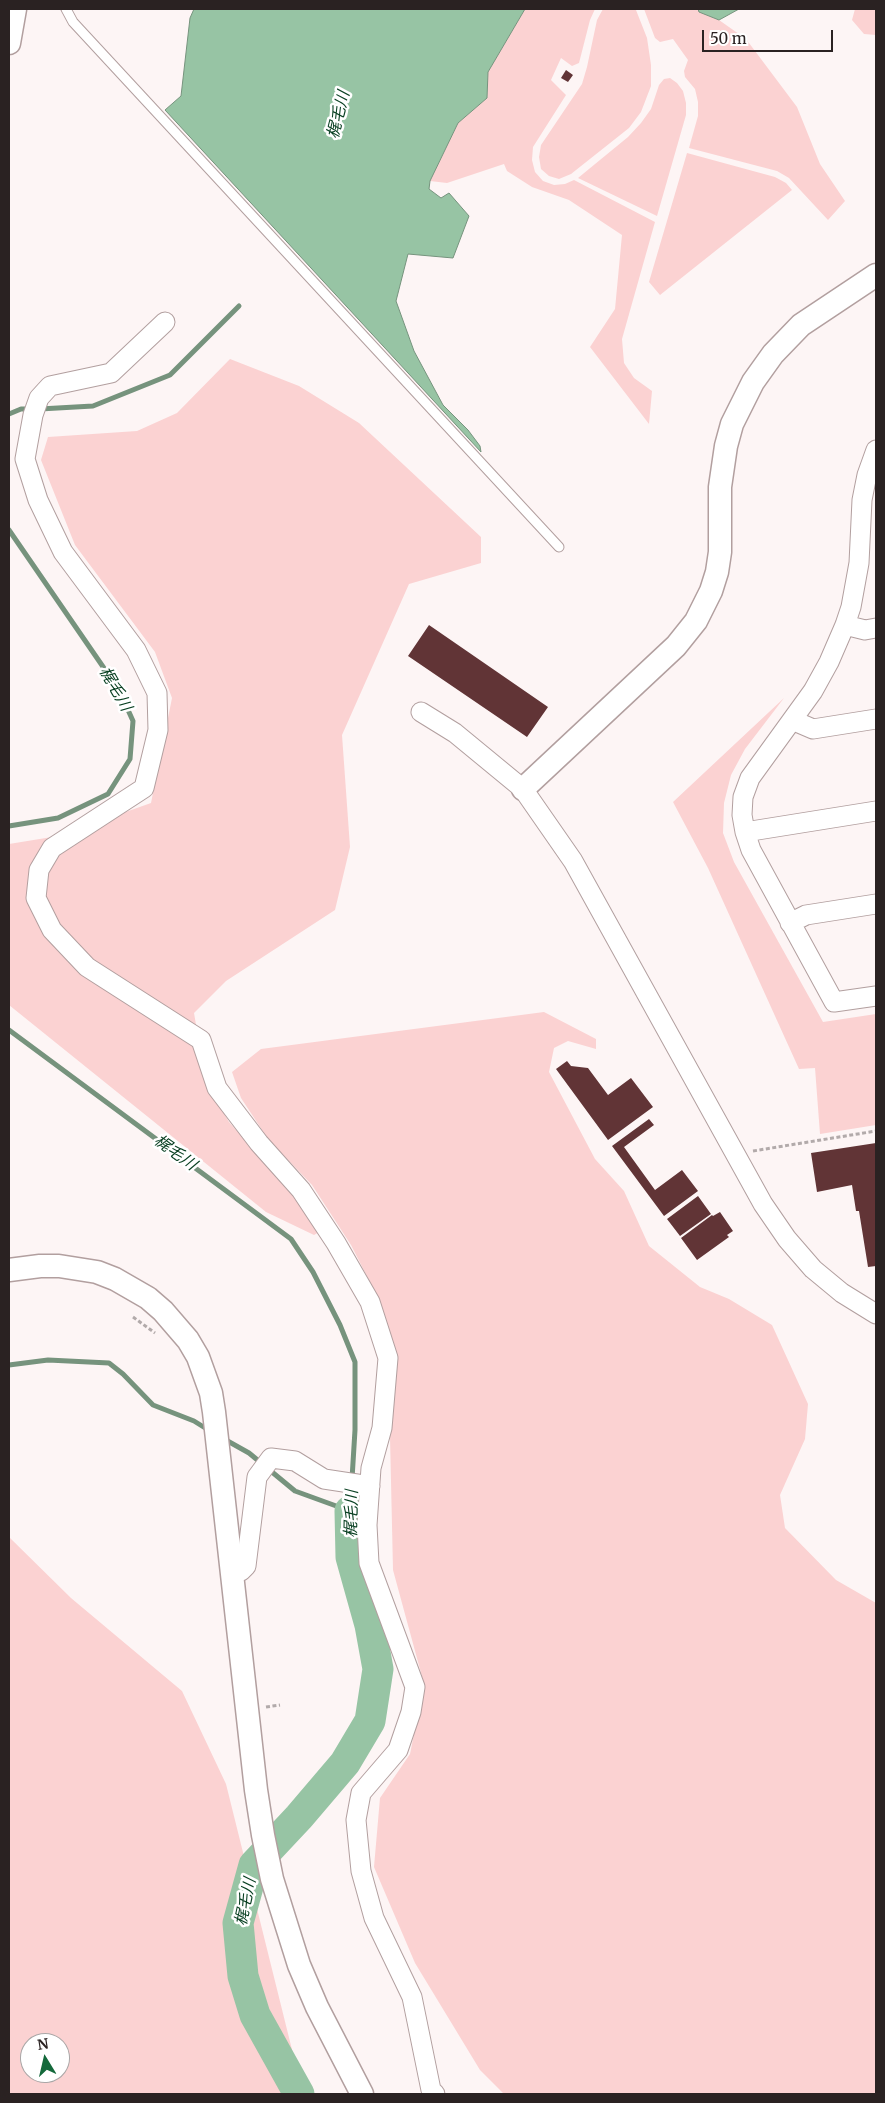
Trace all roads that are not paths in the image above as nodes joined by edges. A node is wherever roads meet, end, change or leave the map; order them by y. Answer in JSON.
{"nodes":[{"id":1,"x":15,"y":9,"type":"edge"},
{"id":2,"x":66,"y":9,"type":"edge"},
{"id":3,"x":9,"y":43,"type":"edge"},
{"id":4,"x":876,"y":275,"type":"edge"},
{"id":5,"x":165,"y":322,"type":"dead end"},
{"id":6,"x":876,"y":450,"type":"edge"},
{"id":7,"x":868,"y":537,"type":"edge"},
{"id":8,"x":559,"y":548,"type":"dead end"},
{"id":9,"x":845,"y":625,"type":"junction"},
{"id":10,"x":876,"y":628,"type":"edge"},
{"id":11,"x":421,"y":712,"type":"dead end"},
{"id":12,"x":876,"y":719,"type":"edge"},
{"id":13,"x":792,"y":720,"type":"junction"},
{"id":14,"x":523,"y":789,"type":"junction"},
{"id":15,"x":876,"y":811,"type":"edge"},
{"id":16,"x":745,"y":832,"type":"junction"},
{"id":17,"x":876,"y":904,"type":"edge"},
{"id":18,"x":790,"y":923,"type":"junction"},
{"id":19,"x":876,"y":996,"type":"edge"},
{"id":20,"x":9,"y":1270,"type":"edge"},
{"id":21,"x":876,"y":1314,"type":"edge"},
{"id":22,"x":358,"y":1484,"type":"junction"},
{"id":23,"x":232,"y":1574,"type":"junction"},
{"id":24,"x":362,"y":2094,"type":"edge"},
{"id":25,"x":435,"y":2094,"type":"edge"}],
"edges":[{"from":1,"to":3,"type":"street"},
{"from":2,"to":8,"type":"lane"},
{"from":4,"to":14,"type":"street"},
{"from":5,"to":22,"type":"street"},
{"from":6,"to":7,"type":"street"},
{"from":7,"to":9,"type":"street"},
{"from":9,"to":10,"type":"street"},
{"from":9,"to":13,"type":"street"},
{"from":11,"to":14,"type":"street"},
{"from":12,"to":13,"type":"street"},
{"from":13,"to":16,"type":"street"},
{"from":14,"to":21,"type":"street"},
{"from":15,"to":16,"type":"street"},
{"from":16,"to":18,"type":"street"},
{"from":17,"to":18,"type":"street"},
{"from":18,"to":19,"type":"street"},
{"from":20,"to":23,"type":"street"},
{"from":22,"to":23,"type":"street"},
{"from":22,"to":25,"type":"street"},
{"from":23,"to":24,"type":"street"}]}
